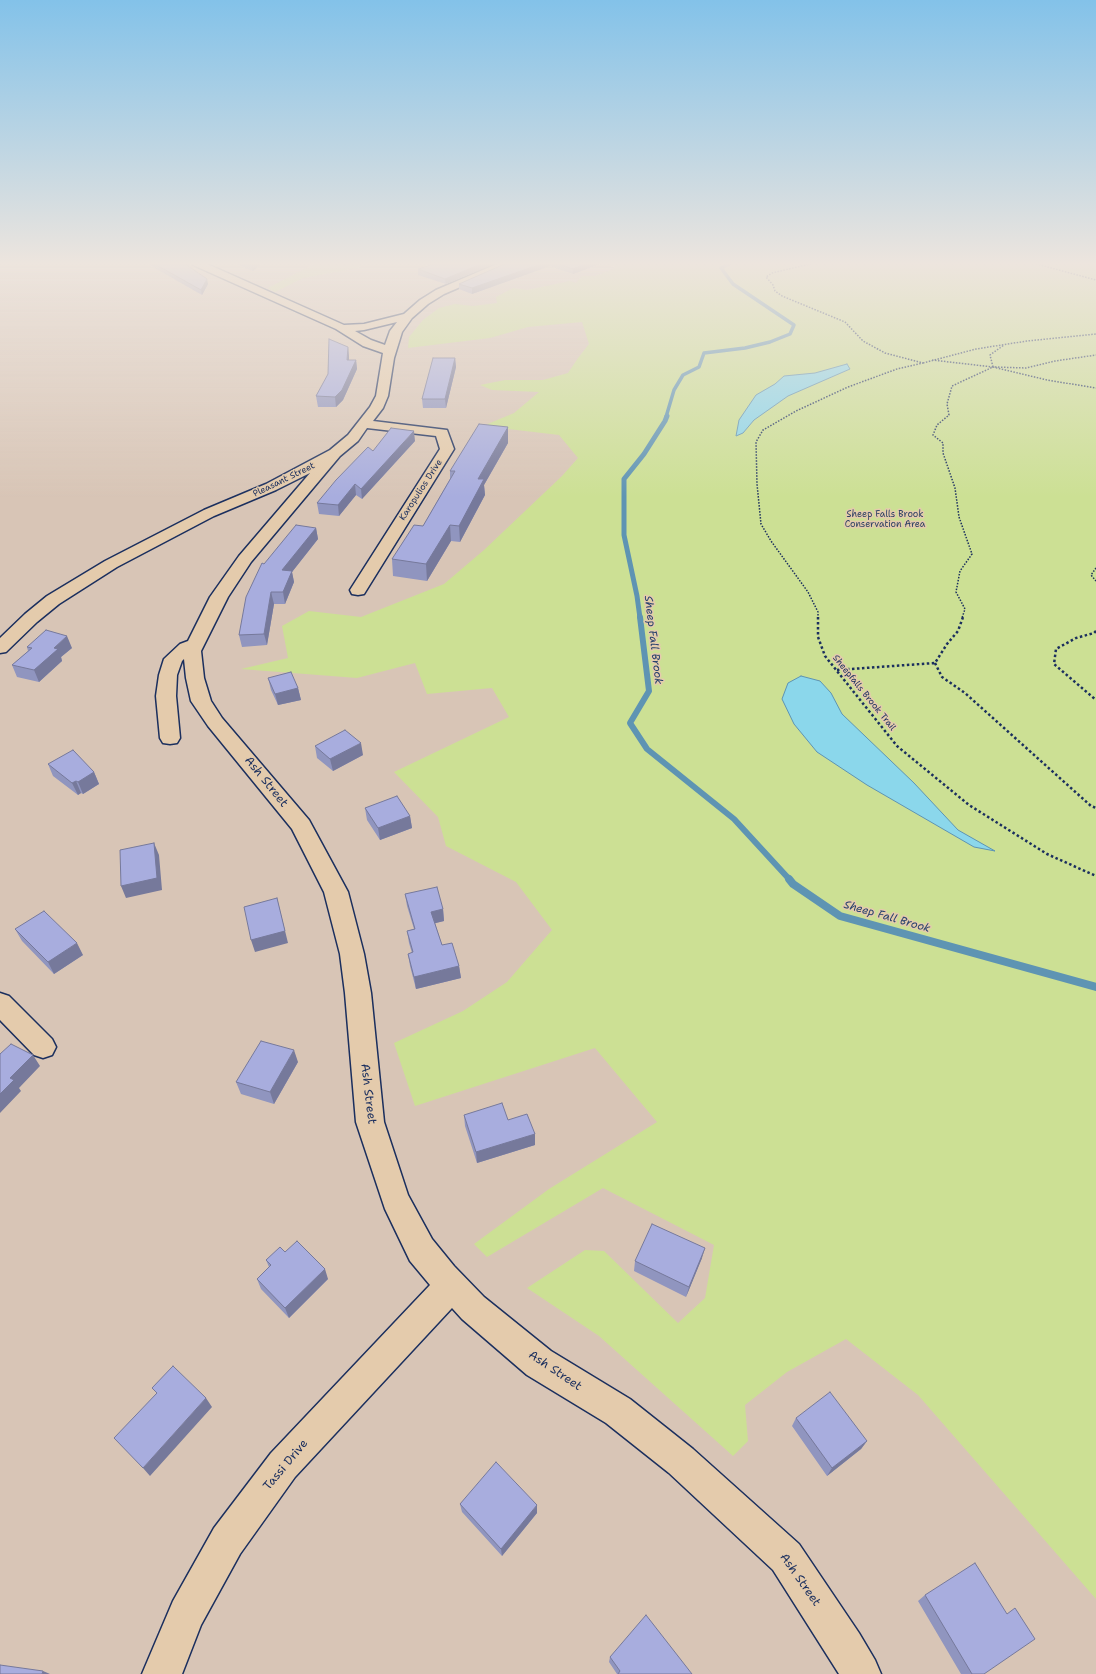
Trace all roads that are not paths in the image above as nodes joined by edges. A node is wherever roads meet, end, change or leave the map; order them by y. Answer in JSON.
{"nodes":[{"id":1,"x":364,"y":341,"type":"edge"},
{"id":2,"x":393,"y":341,"type":"edge"},
{"id":3,"x":390,"y":351,"type":"junction"},
{"id":4,"x":365,"y":424,"type":"junction"},
{"id":5,"x":335,"y":453,"type":"junction"},
{"id":6,"x":259,"y":492,"type":"junction"},
{"id":7,"x":291,"y":504,"type":"junction"},
{"id":8,"x":358,"y":590,"type":"dead end"},
{"id":9,"x":196,"y":644,"type":"junction"},
{"id":10,"x":0,"y":648,"type":"edge"},
{"id":11,"x":170,"y":738,"type":"dead end"},
{"id":12,"x":0,"y":1004,"type":"edge"},
{"id":13,"x":43,"y":1047,"type":"dead end"},
{"id":14,"x":451,"y":1286,"type":"junction"},
{"id":15,"x":162,"y":1674,"type":"edge"},
{"id":16,"x":861,"y":1674,"type":"edge"}],
"edges":[{"from":1,"to":3,"type":"street"},
{"from":2,"to":3,"type":"street","name":"Pleasant Street"},
{"from":3,"to":4,"type":"street","name":"Pleasant Street"},
{"from":4,"to":5,"type":"street","name":"Pleasant Street"},
{"from":4,"to":8,"type":"street","name":"Karopulios Drive"},
{"from":5,"to":6,"type":"street","name":"Pleasant Street"},
{"from":5,"to":7,"type":"street","name":"Ash Street"},
{"from":6,"to":7,"type":"street"},
{"from":6,"to":10,"type":"street","name":"Pleasant Street"},
{"from":7,"to":9,"type":"street","name":"Ash Street"},
{"from":9,"to":11,"type":"street"},
{"from":9,"to":14,"type":"street","name":"Ash Street"},
{"from":12,"to":13,"type":"street"},
{"from":14,"to":15,"type":"street","name":"Tassi Drive"},
{"from":14,"to":16,"type":"street","name":"Ash Street"}]}
